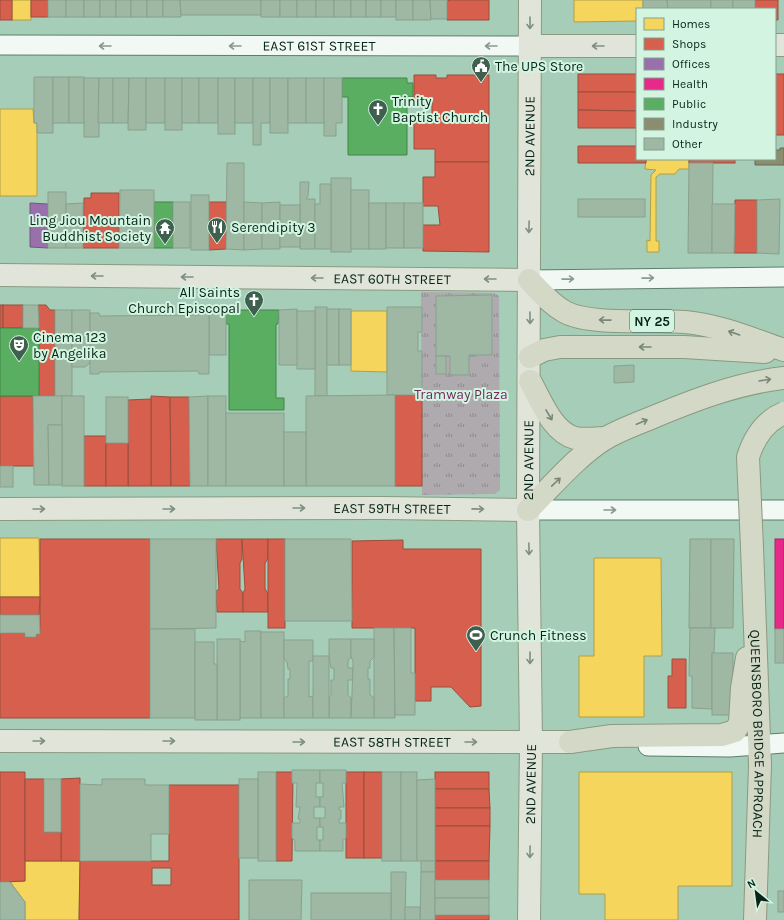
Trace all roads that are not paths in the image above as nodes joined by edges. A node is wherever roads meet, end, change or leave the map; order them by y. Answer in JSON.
{"nodes":[{"id":1,"x":530,"y":0,"type":"edge"},
{"id":2,"x":0,"y":45,"type":"edge"},
{"id":3,"x":530,"y":46,"type":"junction"},
{"id":4,"x":636,"y":46,"type":"edge"},
{"id":5,"x":0,"y":275,"type":"edge"},
{"id":6,"x":784,"y":277,"type":"edge"},
{"id":7,"x":529,"y":280,"type":"junction"},
{"id":8,"x":784,"y":351,"type":"edge"},
{"id":9,"x":530,"y":357,"type":"junction"},
{"id":10,"x":784,"y":378,"type":"edge"},
{"id":11,"x":530,"y":381,"type":"junction"},
{"id":12,"x":784,"y":413,"type":"edge"},
{"id":13,"x":606,"y":438,"type":"junction"},
{"id":14,"x":0,"y":509,"type":"edge"},
{"id":15,"x":528,"y":510,"type":"junction"},
{"id":16,"x":784,"y":510,"type":"edge"},
{"id":17,"x":754,"y":610,"type":"junction"},
{"id":18,"x":0,"y":741,"type":"edge"},
{"id":19,"x":531,"y":742,"type":"junction"},
{"id":20,"x":570,"y":742,"type":"junction"},
{"id":21,"x":784,"y":743,"type":"edge"},
{"id":22,"x":759,"y":745,"type":"junction"},
{"id":23,"x":529,"y":920,"type":"edge"},
{"id":24,"x":755,"y":920,"type":"edge"}],
"edges":[{"from":1,"to":3,"type":"main road","name":"2ND AVENUE","one_way":true},
{"from":3,"to":2,"type":"street","name":"EAST 61ST STREET","one_way":true},
{"from":4,"to":3,"type":"main road","name":"EAST 61ST STREET","one_way":true},
{"from":3,"to":7,"type":"main road","name":"2ND AVENUE","one_way":true},
{"from":7,"to":5,"type":"main road","name":"EAST 60TH STREET","one_way":true},
{"from":7,"to":6,"type":"street","name":"EAST 60TH STREET","one_way":true},
{"from":8,"to":7,"type":"highway","number":"NY 25","one_way":true},
{"from":7,"to":9,"type":"main road","name":"2ND AVENUE","one_way":true},
{"from":8,"to":9,"type":"highway","one_way":true},
{"from":9,"to":11,"type":"main road","name":"2ND AVENUE"},
{"from":13,"to":10,"type":"highway","one_way":true},
{"from":11,"to":13,"type":"highway","one_way":true},
{"from":11,"to":15,"type":"main road","name":"2ND AVENUE"},
{"from":12,"to":17,"type":"highway","name":"QUEENSBORO BRIDGE APPROACH","bridge":true},
{"from":15,"to":13,"type":"highway","one_way":true},
{"from":14,"to":15,"type":"main road","name":"EAST 59TH STREET","one_way":true},
{"from":15,"to":16,"type":"street","name":"EAST 59TH STREET","one_way":true},
{"from":15,"to":19,"type":"main road","name":"2ND AVENUE","one_way":true},
{"from":17,"to":20,"type":"highway"},
{"from":17,"to":22,"type":"highway","name":"QUEENSBORO BRIDGE APPROACH"},
{"from":18,"to":19,"type":"main road","name":"EAST 58TH STREET","one_way":true},
{"from":19,"to":20,"type":"main road","name":"EAST 58TH STREET"},
{"from":19,"to":23,"type":"main road","name":"2ND AVENUE","one_way":true},
{"from":20,"to":22,"type":"street","name":"EAST 58TH STREET"},
{"from":21,"to":22,"type":"street","name":"EAST 58TH STREET"},
{"from":22,"to":24,"type":"highway","name":"QUEENSBORO BRIDGE APPROACH"}]}
